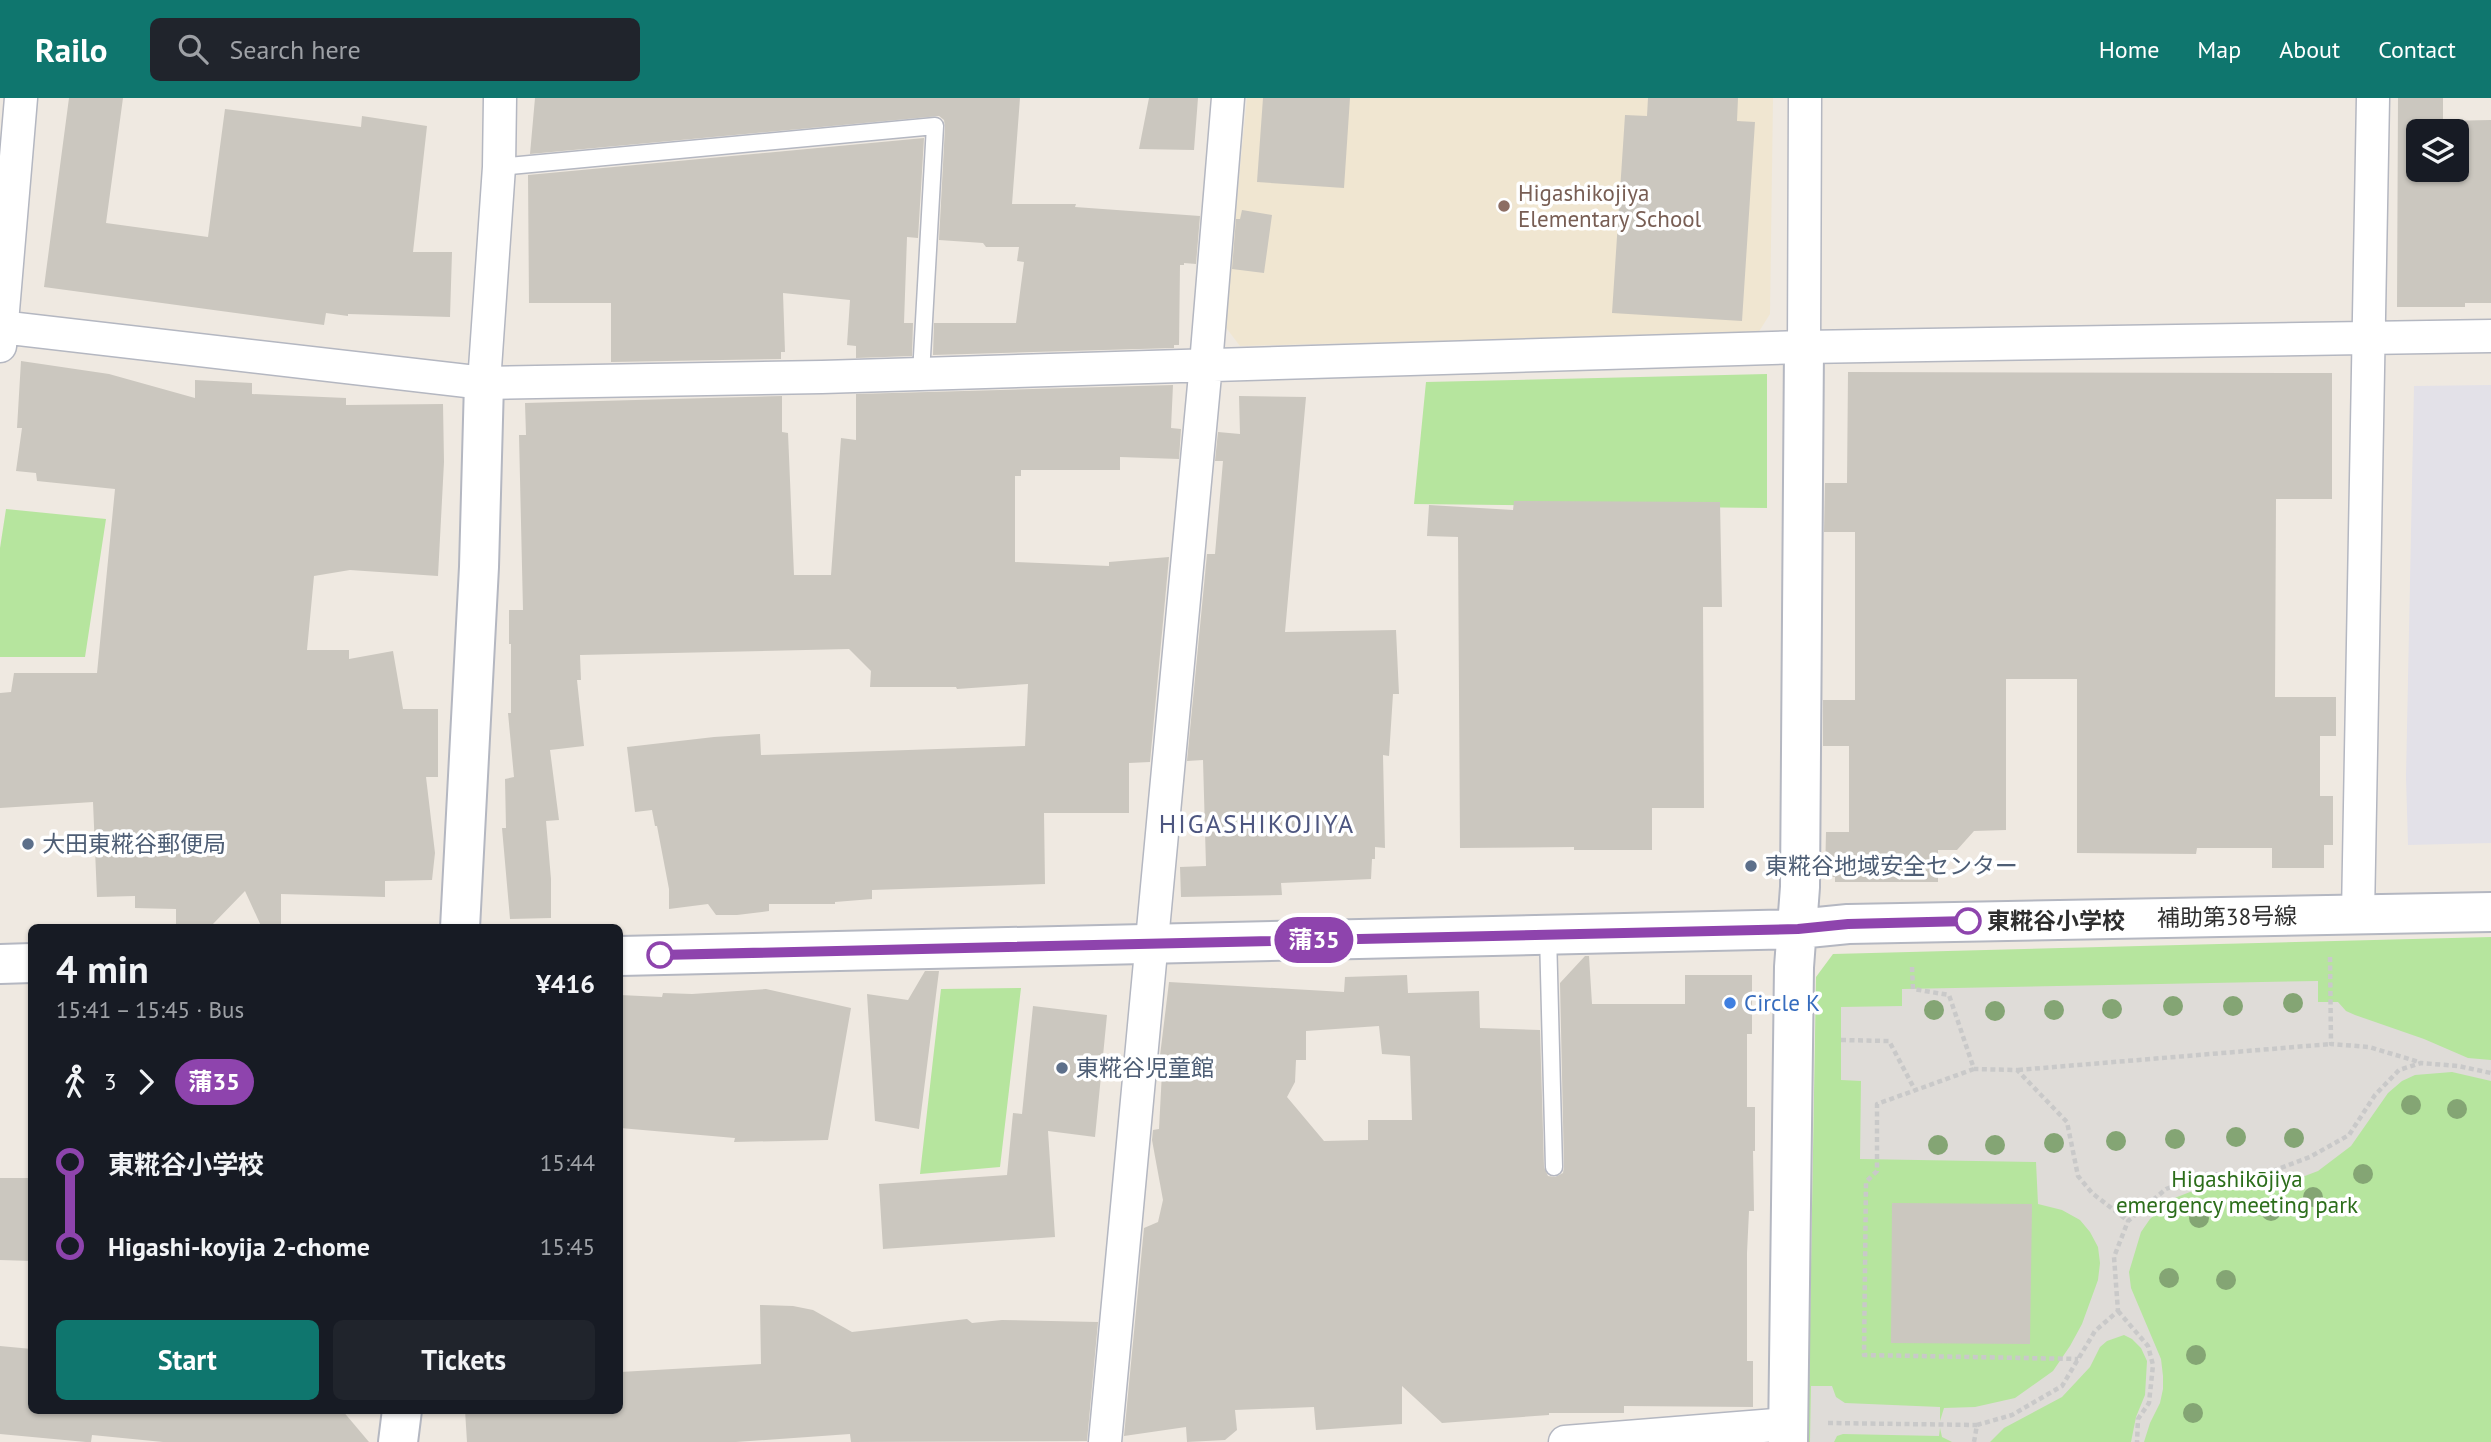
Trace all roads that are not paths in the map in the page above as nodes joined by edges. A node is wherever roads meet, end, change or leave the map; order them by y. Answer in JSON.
{"nodes":[{"id":1,"x":21,"y":98,"type":"edge"},
{"id":2,"x":500,"y":98,"type":"edge"},
{"id":3,"x":1228,"y":98,"type":"edge"},
{"id":4,"x":1805,"y":98,"type":"edge"},
{"id":5,"x":2373,"y":98,"type":"edge"},
{"id":6,"x":499,"y":167,"type":"junction"},
{"id":7,"x":1,"y":334,"type":"edge"},
{"id":8,"x":2491,"y":336,"type":"edge"},
{"id":9,"x":2369,"y":338,"type":"junction"},
{"id":10,"x":1804,"y":347,"type":"junction"},
{"id":11,"x":1206,"y":365,"type":"junction"},
{"id":12,"x":921,"y":374,"type":"junction"},
{"id":13,"x":484,"y":383,"type":"junction"},
{"id":14,"x":2491,"y":912,"type":"edge"},
{"id":15,"x":2358,"y":915,"type":"junction"},
{"id":16,"x":460,"y":924,"type":"edge"},
{"id":17,"x":1798,"y":929,"type":"junction"},
{"id":18,"x":1548,"y":934,"type":"junction"},
{"id":19,"x":1152,"y":944,"type":"junction"},
{"id":20,"x":623,"y":956,"type":"edge"},
{"id":21,"x":0,"y":964,"type":"edge"},
{"id":22,"x":28,"y":964,"type":"edge"},
{"id":23,"x":1554,"y":1167,"type":"dead end"},
{"id":24,"x":402,"y":1414,"type":"edge"},
{"id":25,"x":1800,"y":1429,"type":"edge"},
{"id":26,"x":398,"y":1442,"type":"edge"},
{"id":27,"x":1105,"y":1442,"type":"edge"},
{"id":28,"x":1565,"y":1442,"type":"edge"}],
"edges":[{"from":1,"to":7,"type":"street"},
{"from":2,"to":6,"type":"street"},
{"from":3,"to":11,"type":"street"},
{"from":4,"to":10,"type":"street"},
{"from":5,"to":9,"type":"street"},
{"from":6,"to":12,"type":"lane"},
{"from":6,"to":13,"type":"street"},
{"from":7,"to":13,"type":"street"},
{"from":8,"to":9,"type":"street"},
{"from":9,"to":10,"type":"street"},
{"from":9,"to":15,"type":"street"},
{"from":10,"to":11,"type":"street"},
{"from":10,"to":17,"type":"street"},
{"from":11,"to":12,"type":"street"},
{"from":11,"to":19,"type":"street"},
{"from":12,"to":13,"type":"street"},
{"from":13,"to":16,"type":"street"},
{"from":14,"to":15,"type":"street","name":"補助第38号線"},
{"from":15,"to":17,"type":"street","name":"補助第38号線"},
{"from":17,"to":18,"type":"street","name":"補助第38号線"},
{"from":17,"to":25,"type":"street"},
{"from":18,"to":19,"type":"street","name":"補助第38号線"},
{"from":18,"to":23,"type":"lane"},
{"from":19,"to":20,"type":"street","name":"補助第38号線"},
{"from":19,"to":27,"type":"street"},
{"from":21,"to":22,"type":"street"},
{"from":24,"to":26,"type":"street"},
{"from":25,"to":28,"type":"street"}]}
